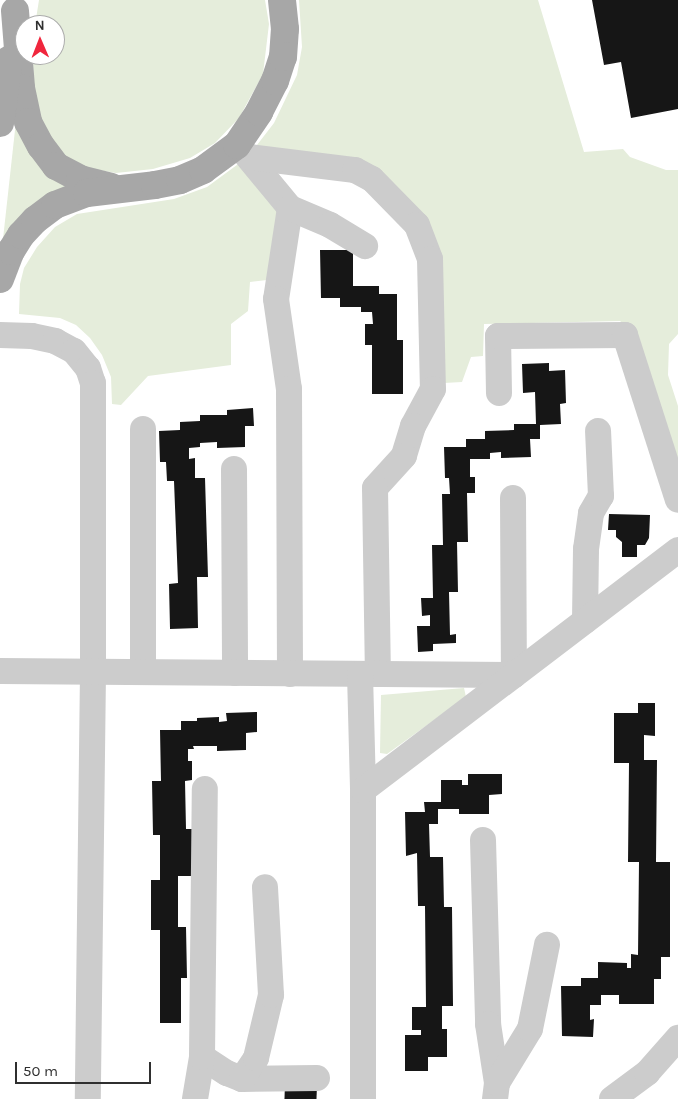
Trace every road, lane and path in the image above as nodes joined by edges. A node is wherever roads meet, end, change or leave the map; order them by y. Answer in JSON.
{"nodes":[{"id":1,"x":282,"y":0,"type":"edge"},
{"id":2,"x":16,"y":6,"type":"edge"},
{"id":3,"x":0,"y":123,"type":"edge"},
{"id":4,"x":243,"y":151,"type":"junction"},
{"id":5,"x":122,"y":190,"type":"junction"},
{"id":6,"x":290,"y":208,"type":"junction"},
{"id":7,"x":366,"y":246,"type":"dead end"},
{"id":8,"x":0,"y":279,"type":"edge"},
{"id":9,"x":0,"y":335,"type":"edge"},
{"id":10,"x":499,"y":393,"type":"dead end"},
{"id":11,"x":142,"y":429,"type":"dead end"},
{"id":12,"x":598,"y":431,"type":"dead end"},
{"id":13,"x":234,"y":469,"type":"dead end"},
{"id":14,"x":513,"y":498,"type":"dead end"},
{"id":15,"x":678,"y":500,"type":"edge"},
{"id":16,"x":678,"y":550,"type":"edge"},
{"id":17,"x":586,"y":621,"type":"junction"},
{"id":18,"x":0,"y":671,"type":"edge"},
{"id":19,"x":93,"y":672,"type":"junction"},
{"id":20,"x":143,"y":672,"type":"junction"},
{"id":21,"x":235,"y":673,"type":"junction"},
{"id":22,"x":290,"y":674,"type":"junction"},
{"id":23,"x":369,"y":674,"type":"junction"},
{"id":24,"x":514,"y":675,"type":"junction"},
{"id":25,"x":205,"y":789,"type":"dead end"},
{"id":26,"x":363,"y":790,"type":"junction"},
{"id":27,"x":483,"y":840,"type":"dead end"},
{"id":28,"x":265,"y":887,"type":"dead end"},
{"id":29,"x":547,"y":945,"type":"dead end"},
{"id":30,"x":678,"y":1038,"type":"edge"},
{"id":31,"x":202,"y":1056,"type":"junction"},
{"id":32,"x":317,"y":1078,"type":"dead end"},
{"id":33,"x":242,"y":1079,"type":"junction"},
{"id":34,"x":496,"y":1091,"type":"edge"},
{"id":35,"x":88,"y":1099,"type":"edge"},
{"id":36,"x":195,"y":1099,"type":"edge"},
{"id":37,"x":363,"y":1099,"type":"edge"},
{"id":38,"x":612,"y":1099,"type":"edge"}],
"edges":[{"from":1,"to":4,"type":"main road"},
{"from":2,"to":3,"type":"main road"},
{"from":2,"to":5,"type":"main road"},
{"from":4,"to":5,"type":"main road"},
{"from":4,"to":6,"type":"street"},
{"from":4,"to":23,"type":"street"},
{"from":5,"to":8,"type":"main road"},
{"from":6,"to":7,"type":"street"},
{"from":6,"to":22,"type":"street"},
{"from":9,"to":19,"type":"street"},
{"from":10,"to":15,"type":"street"},
{"from":11,"to":20,"type":"street"},
{"from":12,"to":17,"type":"street"},
{"from":13,"to":21,"type":"street"},
{"from":14,"to":24,"type":"street"},
{"from":16,"to":17,"type":"street"},
{"from":17,"to":24,"type":"street"},
{"from":18,"to":19,"type":"street"},
{"from":19,"to":20,"type":"street"},
{"from":19,"to":35,"type":"street"},
{"from":20,"to":21,"type":"street"},
{"from":21,"to":22,"type":"street"},
{"from":22,"to":23,"type":"street"},
{"from":23,"to":24,"type":"street"},
{"from":23,"to":26,"type":"street"},
{"from":24,"to":26,"type":"street"},
{"from":25,"to":31,"type":"street"},
{"from":26,"to":37,"type":"street"},
{"from":27,"to":34,"type":"street"},
{"from":28,"to":33,"type":"street"},
{"from":29,"to":34,"type":"street"},
{"from":30,"to":38,"type":"street"},
{"from":31,"to":33,"type":"street"},
{"from":31,"to":36,"type":"street"},
{"from":32,"to":33,"type":"street"}]}
